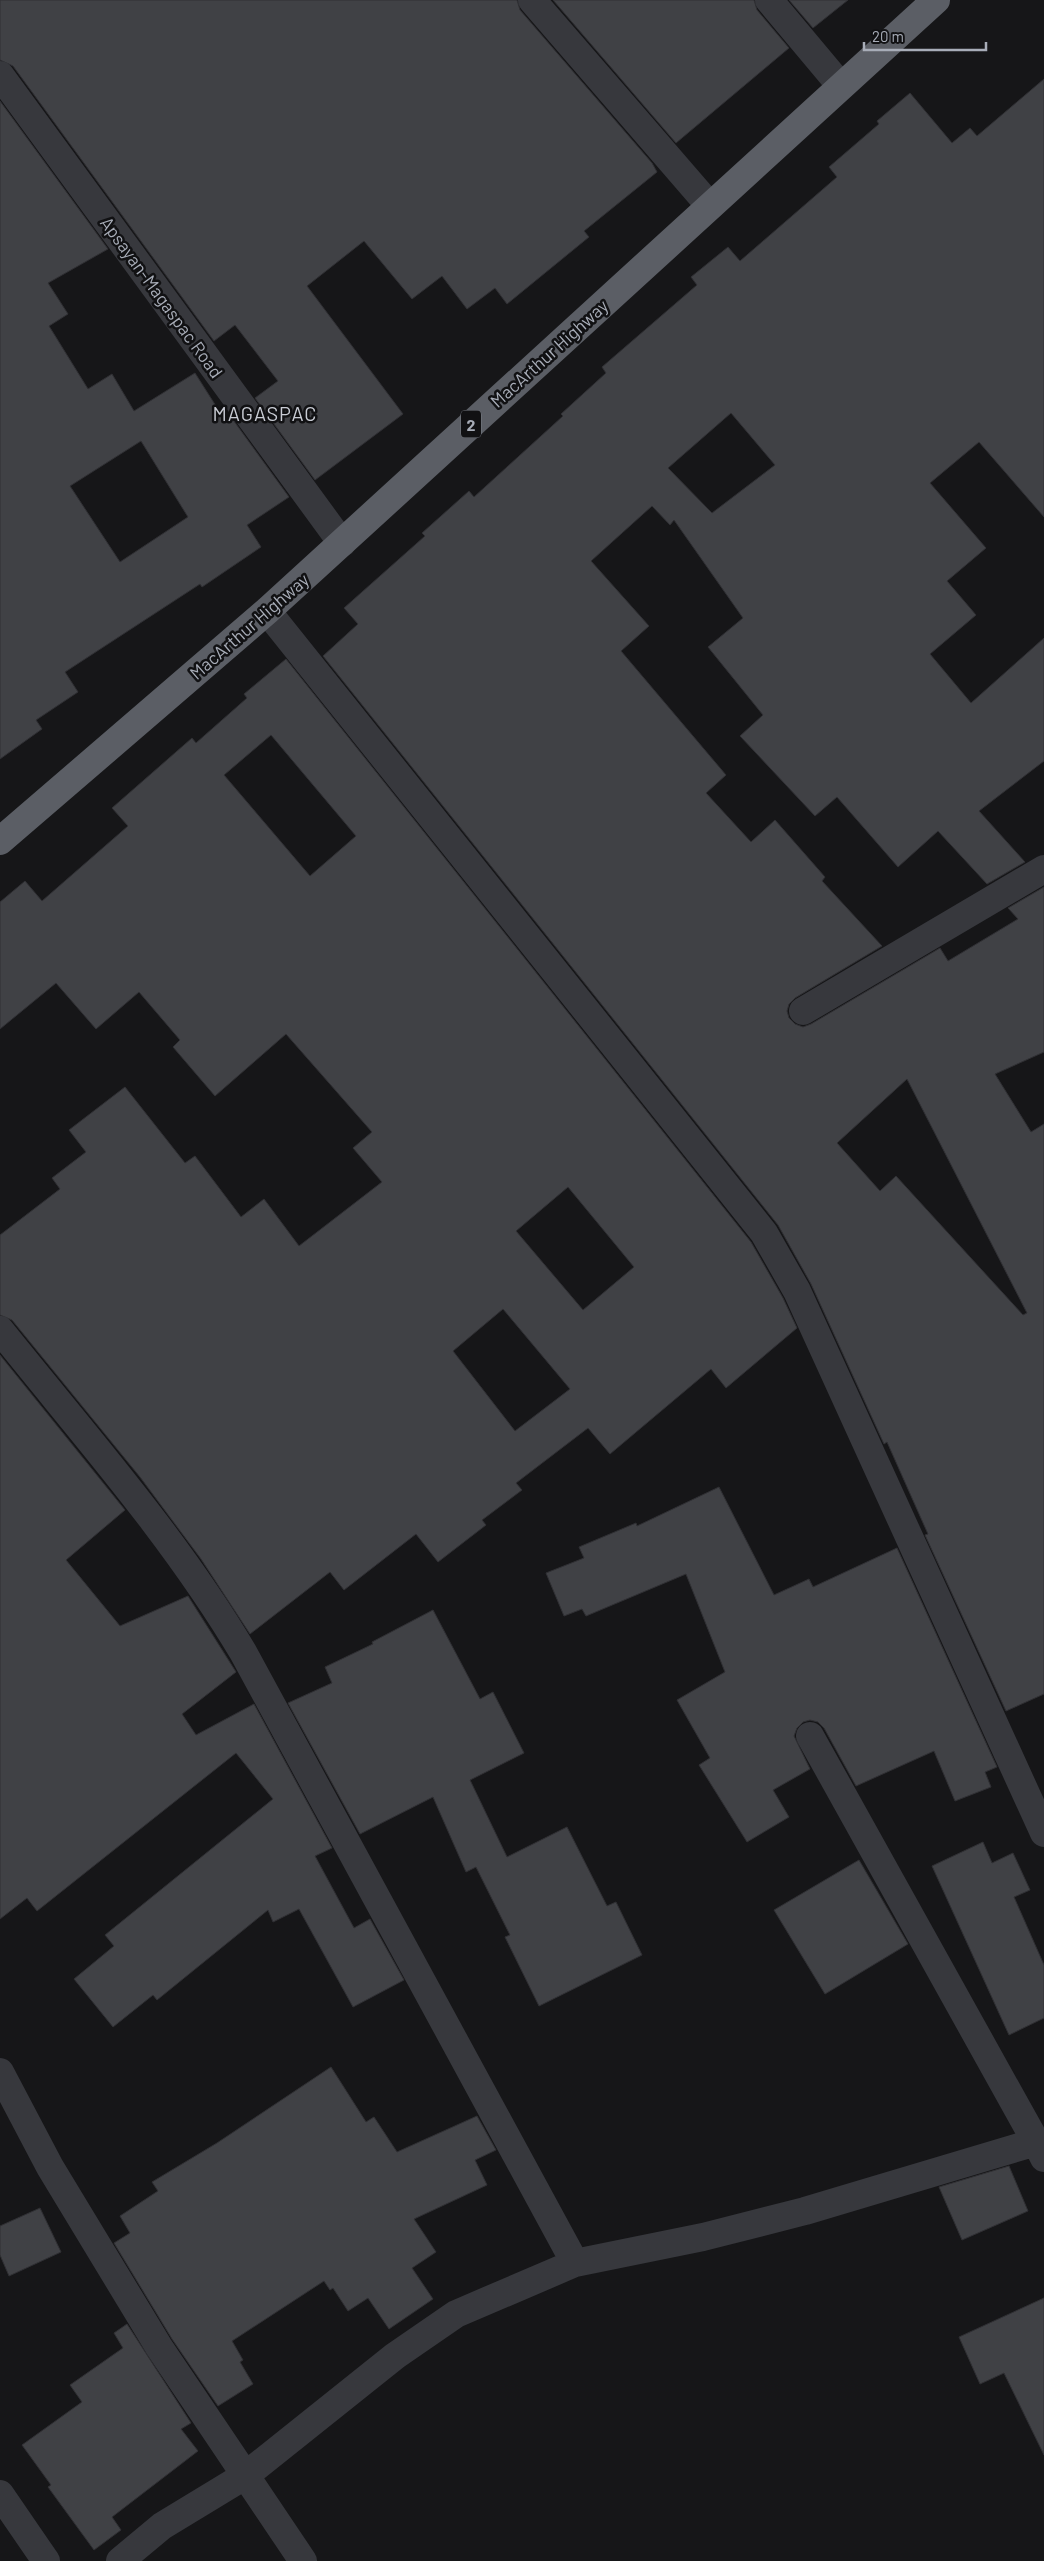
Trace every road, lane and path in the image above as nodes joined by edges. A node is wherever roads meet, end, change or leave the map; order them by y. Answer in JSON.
{"nodes":[{"id":1,"x":532,"y":0,"type":"edge"},
{"id":2,"x":769,"y":0,"type":"edge"},
{"id":3,"x":936,"y":0,"type":"edge"},
{"id":4,"x":0,"y":75,"type":"edge"},
{"id":5,"x":841,"y":86,"type":"junction"},
{"id":6,"x":710,"y":206,"type":"junction"},
{"id":7,"x":342,"y":543,"type":"junction"},
{"id":8,"x":267,"y":611,"type":"junction"},
{"id":9,"x":0,"y":841,"type":"edge"},
{"id":10,"x":1044,"y":868,"type":"edge"},
{"id":11,"x":803,"y":1011,"type":"dead end"},
{"id":12,"x":0,"y":1330,"type":"edge"},
{"id":13,"x":810,"y":1736,"type":"dead end"},
{"id":14,"x":1044,"y":1833,"type":"edge"},
{"id":15,"x":0,"y":2072,"type":"edge"},
{"id":16,"x":1041,"y":2142,"type":"edge"},
{"id":17,"x":575,"y":2263,"type":"junction"},
{"id":18,"x":246,"y":2475,"type":"junction"},
{"id":19,"x":0,"y":2494,"type":"edge"},
{"id":20,"x":46,"y":2561,"type":"edge"},
{"id":21,"x":120,"y":2561,"type":"edge"},
{"id":22,"x":303,"y":2561,"type":"edge"}],
"edges":[{"from":1,"to":6,"type":"street"},
{"from":2,"to":5,"type":"street"},
{"from":3,"to":5,"type":"highway","name":"MacArthur Highway","number":"2"},
{"from":4,"to":7,"type":"street","name":"Apsayan-Magaspac Road"},
{"from":5,"to":6,"type":"highway","name":"MacArthur Highway","number":"2"},
{"from":6,"to":7,"type":"highway","name":"MacArthur Highway","number":"2"},
{"from":7,"to":8,"type":"highway","name":"MacArthur Highway","number":"2"},
{"from":8,"to":9,"type":"highway","name":"MacArthur Highway","number":"2"},
{"from":8,"to":14,"type":"street"},
{"from":10,"to":11,"type":"street"},
{"from":12,"to":17,"type":"street"},
{"from":13,"to":16,"type":"street"},
{"from":15,"to":18,"type":"street"},
{"from":16,"to":17,"type":"street"},
{"from":17,"to":18,"type":"street"},
{"from":18,"to":21,"type":"street"},
{"from":18,"to":22,"type":"street"},
{"from":19,"to":20,"type":"street"}]}
